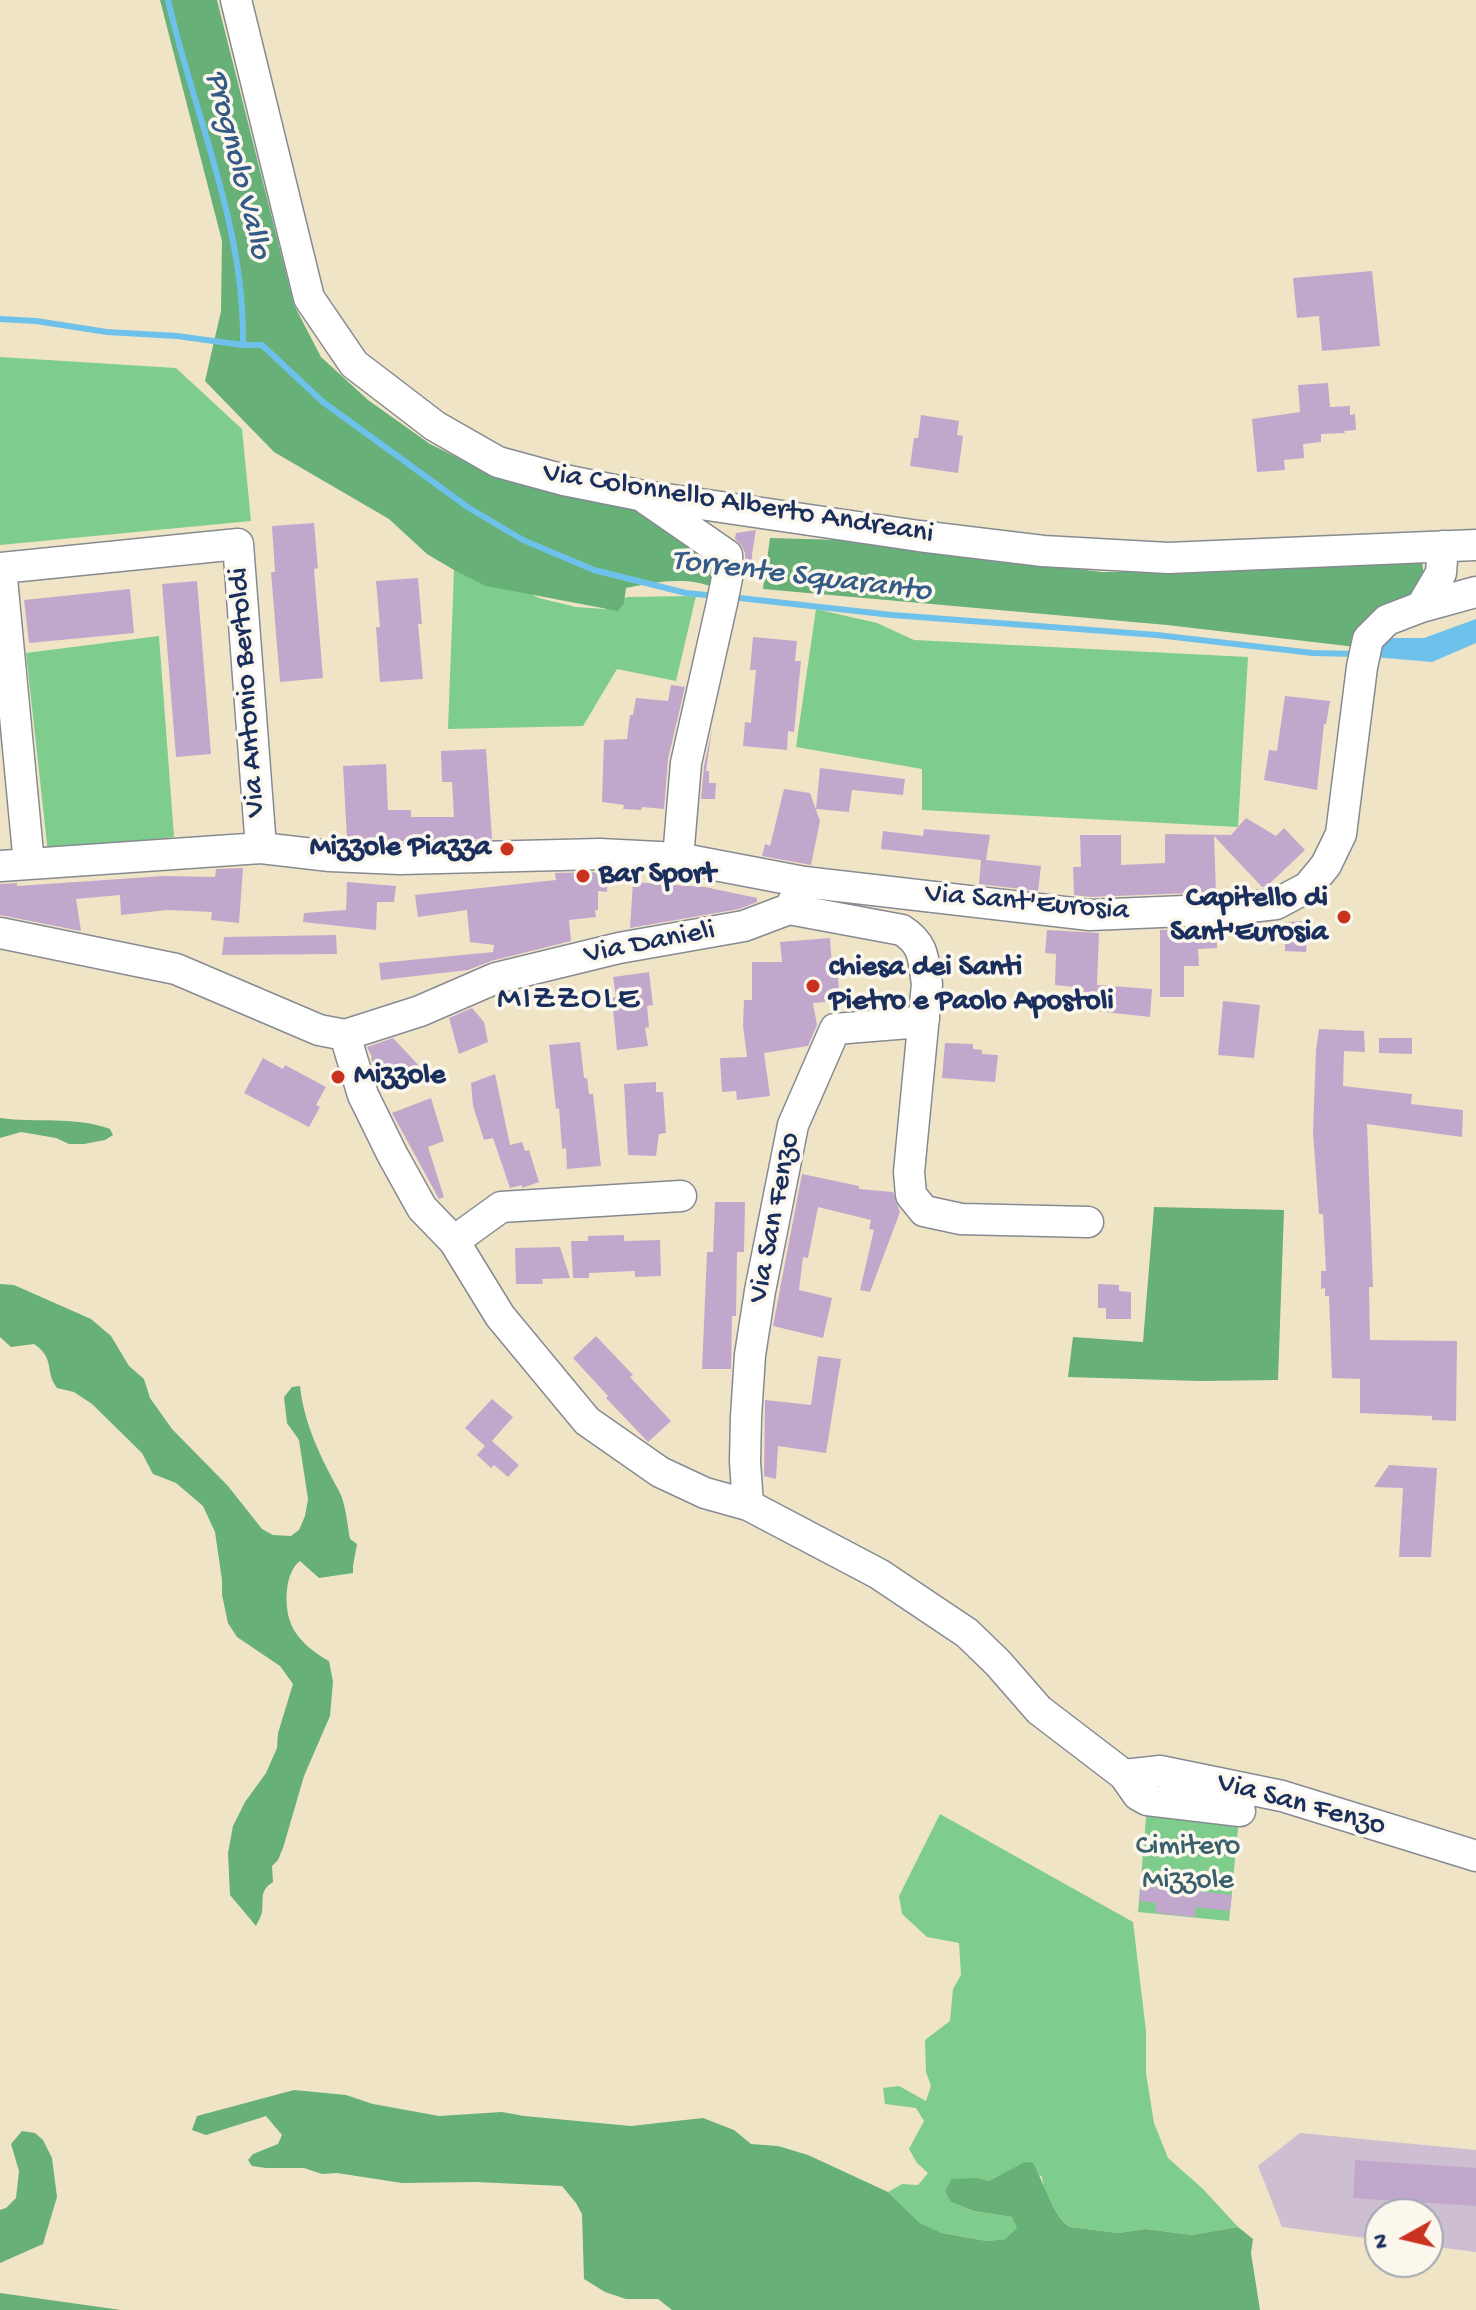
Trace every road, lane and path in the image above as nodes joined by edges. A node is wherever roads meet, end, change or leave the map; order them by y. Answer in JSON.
{"nodes":[{"id":1,"x":236,"y":0,"type":"edge"},
{"id":2,"x":639,"y":495,"type":"junction"},
{"id":3,"x":1476,"y":545,"type":"edge"},
{"id":4,"x":1443,"y":546,"type":"junction"},
{"id":5,"x":1476,"y":592,"type":"edge"},
{"id":6,"x":1421,"y":607,"type":"junction"},
{"id":7,"x":261,"y":848,"type":"junction"},
{"id":8,"x":678,"y":858,"type":"junction"},
{"id":9,"x":14,"y":865,"type":"edge"},
{"id":10,"x":804,"y":882,"type":"junction"},
{"id":11,"x":789,"y":909,"type":"junction"},
{"id":12,"x":0,"y":933,"type":"edge"},
{"id":13,"x":924,"y":1019,"type":"junction"},
{"id":14,"x":345,"y":1035,"type":"junction"},
{"id":15,"x":681,"y":1196,"type":"dead end"},
{"id":16,"x":1088,"y":1222,"type":"dead end"},
{"id":17,"x":454,"y":1241,"type":"junction"},
{"id":18,"x":748,"y":1505,"type":"junction"},
{"id":19,"x":1124,"y":1775,"type":"junction"},
{"id":20,"x":1240,"y":1811,"type":"dead end"},
{"id":21,"x":1476,"y":1856,"type":"edge"}],
"edges":[{"from":1,"to":2,"type":"street","name":"Via Colonnello Alberto Andreani"},
{"from":2,"to":4,"type":"street","name":"Via Colonnello Alberto Andreani"},
{"from":2,"to":8,"type":"street"},
{"from":3,"to":4,"type":"street","name":"Via Colonnello Alberto Andreani"},
{"from":4,"to":6,"type":"street"},
{"from":5,"to":6,"type":"street","name":"Via Sant'Eurosia"},
{"from":6,"to":10,"type":"street","name":"Via Sant'Eurosia"},
{"from":7,"to":8,"type":"street","name":"Via Sant'Eurosia"},
{"from":7,"to":9,"type":"street","name":"Via Sant'Eurosia"},
{"from":7,"to":9,"type":"street","name":"Via Antonio Bertoldi"},
{"from":8,"to":10,"type":"street","name":"Via Sant'Eurosia"},
{"from":10,"to":11,"type":"street"},
{"from":11,"to":13,"type":"street"},
{"from":11,"to":14,"type":"street","name":"Via Danieli"},
{"from":12,"to":14,"type":"street"},
{"from":13,"to":16,"type":"street"},
{"from":13,"to":18,"type":"street","name":"Via San Fenzo"},
{"from":14,"to":17,"type":"street"},
{"from":15,"to":17,"type":"street"},
{"from":17,"to":18,"type":"street","name":"Via San Fenzo"},
{"from":18,"to":19,"type":"street","name":"Via San Fenzo"},
{"from":19,"to":20,"type":"street","name":"Via San Fenzo"},
{"from":19,"to":21,"type":"street","name":"Via San Fenzo"}]}
